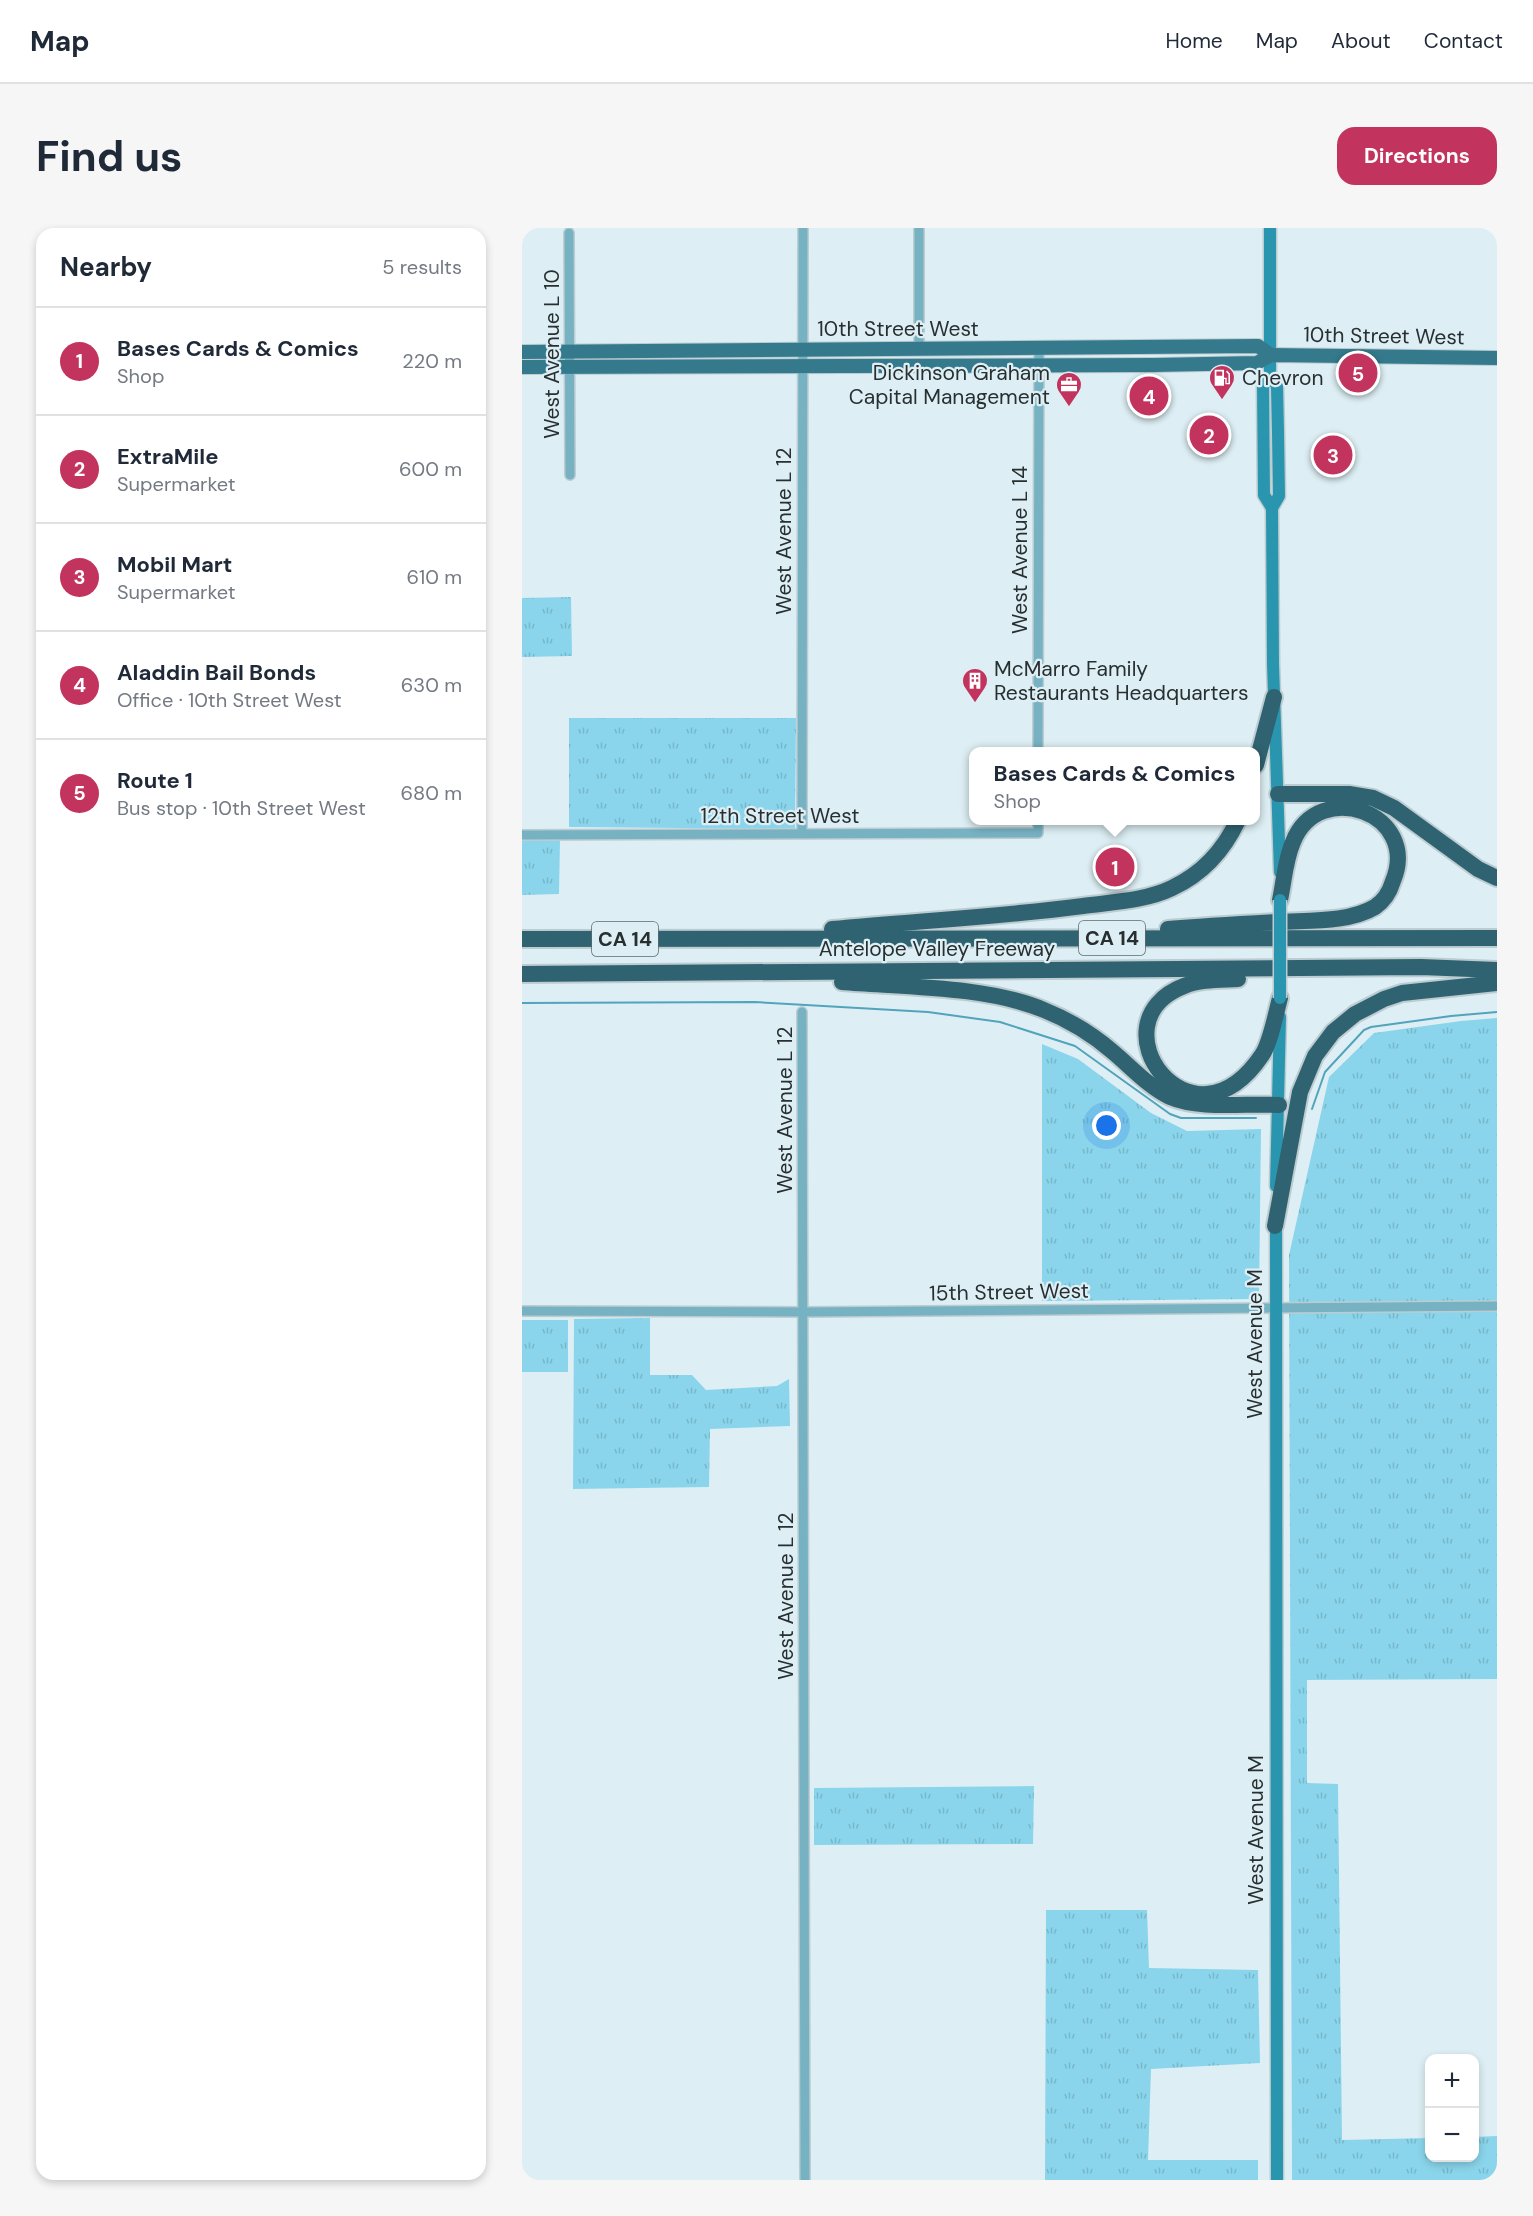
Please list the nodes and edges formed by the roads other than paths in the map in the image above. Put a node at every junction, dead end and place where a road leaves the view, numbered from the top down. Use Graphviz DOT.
graph roads {
  1 [pos="802,228"];
  2 [pos="919,228"];
  3 [pos="1270,228"];
  4 [pos="569,233"];
  5 [pos="1039,349"];
  6 [pos="919,350"];
  7 [pos="802,351"];
  8 [pos="522,352"];
  9 [pos="570,352"];
  10 [pos="1270,356"];
  11 [pos="1497,358"];
  12 [pos="802,366"];
  13 [pos="1039,366"];
  14 [pos="522,367"];
  15 [pos="570,367"];
  16 [pos="570,475"];
  17 [pos="1274,697"];
  18 [pos="1038,747"];
  19 [pos="1260,750"];
  20 [pos="1278,794"];
  21 [pos="1038,825"];
  22 [pos="1235,825"];
  23 [pos="802,833"];
  24 [pos="522,835"];
  25 [pos="1497,878"];
  26 [pos="1280,900"];
  27 [pos="1032,938"];
  28 [pos="1497,938"];
  29 [pos="522,939"];
  30 [pos="727,939"];
  31 [pos="1420,967"];
  32 [pos="1497,970"];
  33 [pos="797,972"];
  34 [pos="522,974"];
  35 [pos="1497,983"];
  36 [pos="1280,998"];
  37 [pos="802,1012"];
  38 [pos="1279,1105"];
  39 [pos="1275,1226"];
  40 [pos="1497,1306"];
  41 [pos="1275,1308"];
  42 [pos="522,1311"];
  43 [pos="804,1312"];
  44 [pos="805,2180"];
  45 [pos="1277,2180"];
  1 -- 7 [label="street, West Avenue L 12"];
  2 -- 6 [label="street"];
  3 -- 10 [label="main road, West Avenue M"];
  4 -- 9 [label="street, West Avenue L 10"];
  5 -- 6 [label="main road, 10th Street West"];
  5 -- 10 [label="main road, 10th Street West"];
  5 -- 13 [label="street, West Avenue L 14"];
  6 -- 7 [label="main road, 10th Street West"];
  7 -- 9 [label="main road, 10th Street West"];
  7 -- 12 [label="street, West Avenue L 12"];
  8 -- 9 [label="main road, 10th Street West"];
  9 -- 15 [label="street, West Avenue L 10"];
  10 -- 11 [label="main road, 10th Street West"];
  10 -- 13 [label="main road, 10th Street West"];
  10 -- 17 [label="main road, West Avenue M"];
  12 -- 13 [label="main road, 10th Street West"];
  12 -- 15 [label="main road, 10th Street West"];
  12 -- 23 [label="street, West Avenue L 12"];
  13 -- 18 [label="street, West Avenue L 14"];
  14 -- 15 [label="main road, 10th Street West"];
  15 -- 16 [label="street, West Avenue L 10"];
  17 -- 19 [label="highway"];
  17 -- 20 [label="main road, West Avenue M"];
  20 -- 25 [label="highway"];
  20 -- 26 [label="main road, West Avenue M"];
  21 -- 23 [label="street, 12th Street West"];
  22 -- 30 [label="highway"];
  23 -- 24 [label="street, 12th Street West"];
  26 -- 27 [label="highway"];
  26 -- 36 [label="main road, West Avenue M, bridge"];
  27 -- 28 [label="highway, Antelope Valley Freeway / CA 14"];
  27 -- 30 [label="highway, Antelope Valley Freeway / CA 14"];
  29 -- 30 [label="highway, Antelope Valley Freeway / CA 14"];
  31 -- 32 [label="highway, Antelope Valley Freeway / CA 14"];
  31 -- 33 [label="highway, Antelope Valley Freeway / CA 14"];
  31 -- 36 [label="highway"];
  33 -- 34 [label="highway, Antelope Valley Freeway / CA 14"];
  33 -- 38 [label="highway"];
  35 -- 39 [label="highway"];
  36 -- 38 [label="main road, West Avenue M"];
  37 -- 43 [label="street, West Avenue L 12"];
  38 -- 39 [label="main road, West Avenue M"];
  39 -- 41 [label="main road, West Avenue M"];
  40 -- 41 [label="street, 15th Street West"];
  41 -- 43 [label="street, 15th Street West"];
  41 -- 45 [label="main road, West Avenue M"];
  42 -- 43 [label="street, 15th Street West"];
  43 -- 44 [label="street, West Avenue L 12"];
}
